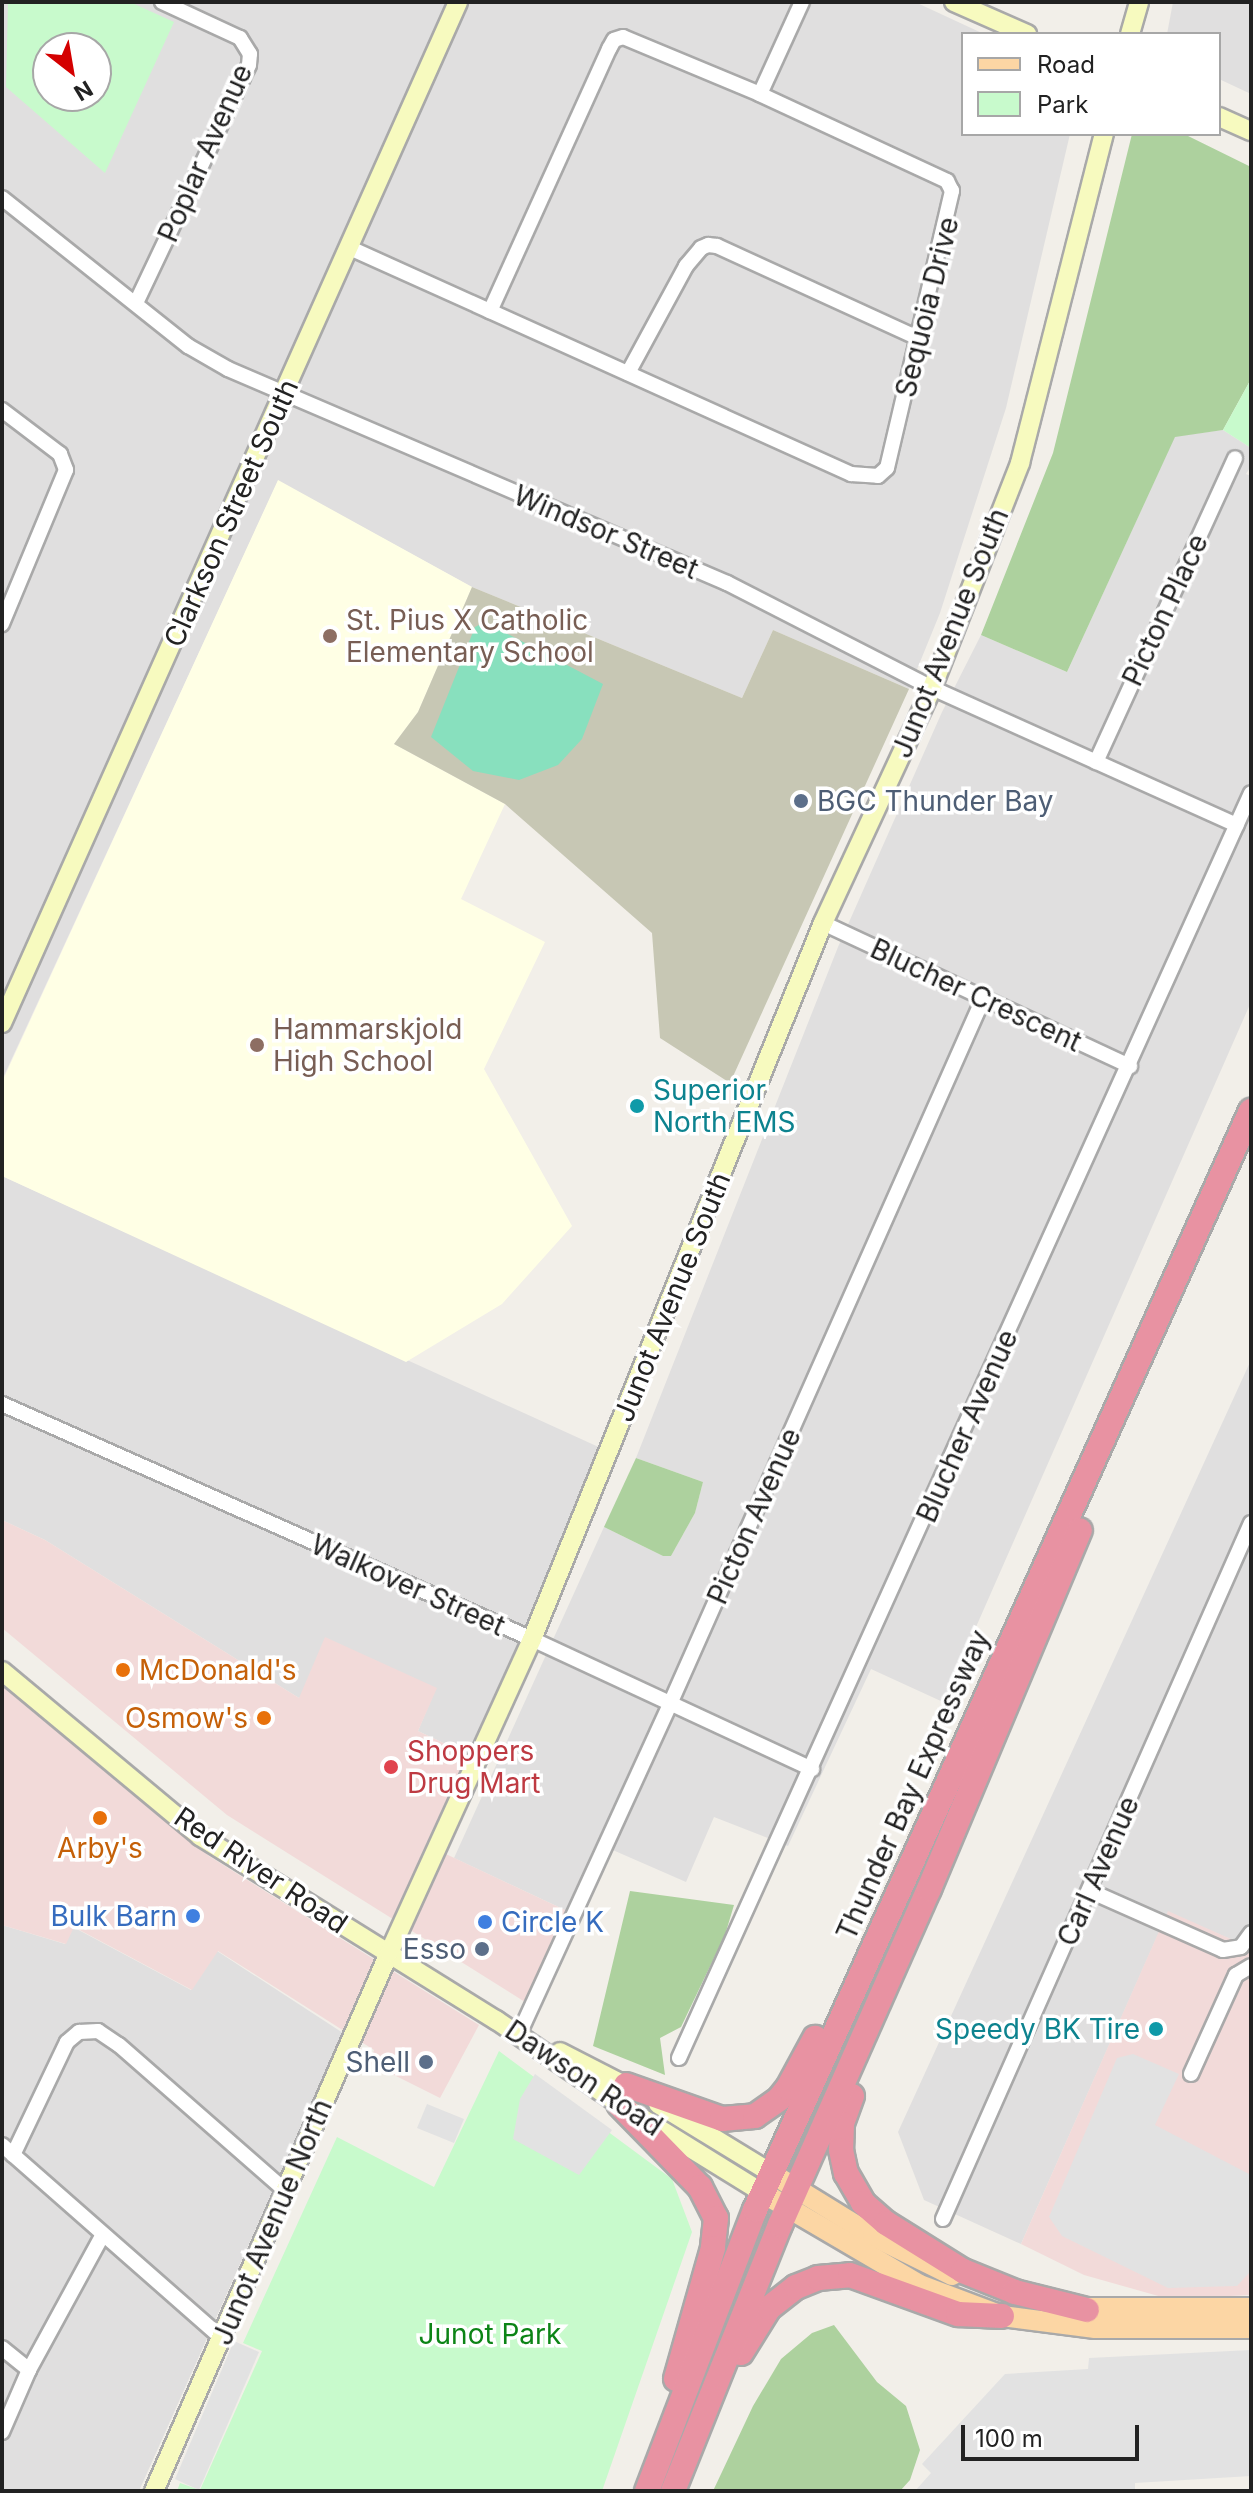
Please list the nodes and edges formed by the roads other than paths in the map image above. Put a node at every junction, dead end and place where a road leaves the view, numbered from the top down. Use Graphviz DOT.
graph roads {
  1 [pos="162,2"];
  2 [pos="458,2"];
  3 [pos="802,2"];
  4 [pos="954,2"];
  5 [pos="1139,2"];
  6 [pos="1022,32"];
  7 [pos="1131,32"];
  8 [pos="760,94"];
  9 [pos="1221,118"];
  10 [pos="1251,131"];
  11 [pos="1103,136"];
  12 [pos="3,200"];
  13 [pos="350,248"];
  14 [pos="136,303"];
  15 [pos="490,311"];
  16 [pos="920,339"];
  17 [pos="628,373"];
  18 [pos="284,395"];
  19 [pos="2,410"];
  20 [pos="1235,458"];
  21 [pos="2,624"];
  22 [pos="932,688"];
  23 [pos="1096,762"];
  24 [pos="1251,793"];
  25 [pos="1237,825"];
  26 [pos="823,923"];
  27 [pos="983,999"];
  28 [pos="2,1023"];
  29 [pos="1130,1066"];
  30 [pos="1251,1111"];
  31 [pos="1251,1148"];
  32 [pos="2,1404"];
  33 [pos="1250,1530"];
  34 [pos="532,1639"];
  35 [pos="2,1671"];
  36 [pos="670,1704"];
  37 [pos="812,1769"];
  38 [pos="1090,1891"];
  39 [pos="886,1915"];
  40 [pos="1249,1937"];
  41 [pos="907,1938"];
  42 [pos="389,1953"];
  43 [pos="1251,1966"];
  44 [pos="496,2020"];
  45 [pos="520,2032"];
  46 [pos="679,2058"];
  47 [pos="1191,2074"];
  48 [pos="623,2095"];
  49 [pos="7,2150"];
  50 [pos="767,2183"];
  51 [pos="286,2191"];
  52 [pos="792,2199"];
  53 [pos="943,2219"];
  54 [pos="102,2236"];
  55 [pos="1251,2308"];
  56 [pos="1087,2310"];
  57 [pos="1002,2316"];
  58 [pos="1251,2328"];
  59 [pos="222,2338"];
  60 [pos="2,2348"];
  61 [pos="29,2370"];
  62 [pos="2,2432"];
  63 [pos="687,2454"];
  64 [pos="658,2456"];
  65 [pos="154,2491"];
  66 [pos="647,2491"];
  67 [pos="673,2491"];
  1 -- 14 [label="street, Poplar Avenue"];
  2 -- 13 [label="main road, Clarkson Street South"];
  3 -- 8 [label="street"];
  4 -- 6 [label="main road"];
  5 -- 7 [label="main road"];
  8 -- 15 [label="street, Sequoia Drive"];
  8 -- 16 [label="street, Sequoia Drive"];
  9 -- 10 [label="main road"];
  11 -- 22 [label="main road, Junot Avenue South"];
  12 -- 14 [label="street, Windsor Street"];
  13 -- 15 [label="street, Sequoia Drive"];
  13 -- 18 [label="main road, Clarkson Street South"];
  14 -- 18 [label="street, Windsor Street"];
  15 -- 17 [label="street, Sequoia Drive"];
  16 -- 17 [label="street"];
  16 -- 17 [label="street, Sequoia Drive"];
  18 -- 22 [label="street, Windsor Street"];
  18 -- 28 [label="main road, Clarkson Street South"];
  19 -- 21 [label="street"];
  20 -- 23 [label="street, Picton Place"];
  22 -- 23 [label="street, Windsor Street"];
  22 -- 26 [label="main road, Junot Avenue South"];
  23 -- 25 [label="street, Windsor Street"];
  24 -- 25 [label="street, Blucher Avenue"];
  25 -- 29 [label="street, Blucher Avenue"];
  26 -- 27 [label="street, Blucher Crescent"];
  26 -- 34 [label="main road, Junot Avenue South"];
  27 -- 29 [label="street, Blucher Crescent"];
  27 -- 36 [label="street, Picton Avenue"];
  29 -- 37 [label="street, Blucher Avenue"];
  30 -- 39 [label="highway, Thunder Bay Expressway"];
  31 -- 41 [label="highway, Thunder Bay Expressway"];
  32 -- 34 [label="street, Walkover Street"];
  33 -- 38 [label="street, Carl Avenue"];
  34 -- 36 [label="street, Walkover Street"];
  34 -- 42 [label="main road, Junot Avenue South"];
  35 -- 42 [label="main road, Red River Road"];
  36 -- 37 [label="street, Walkover Street"];
  36 -- 45 [label="street, Picton Avenue"];
  37 -- 46 [label="street, Blucher Avenue"];
  38 -- 40 [label="street"];
  38 -- 53 [label="street, Carl Avenue"];
  39 -- 48 [label="highway"];
  39 -- 50 [label="highway, Thunder Bay Expressway"];
  41 -- 52 [label="highway, Thunder Bay Expressway"];
  41 -- 56 [label="highway"];
  42 -- 44 [label="main road, Red River Road"];
  42 -- 51 [label="main road, Junot Avenue North"];
  43 -- 47 [label="street"];
  44 -- 45 [label="main road, Dawson Road"];
  44 -- 48 [label="main road, Dawson Road"];
  45 -- 48 [label="main road, Dawson Road"];
  48 -- 50 [label="main road, Dawson Road"];
  48 -- 64 [label="highway"];
  49 -- 51 [label="street"];
  49 -- 54 [label="street"];
  50 -- 52 [label="main road, Dawson Road"];
  50 -- 64 [label="highway, Thunder Bay Expressway"];
  51 -- 59 [label="main road, Junot Avenue North"];
  52 -- 56 [label="main road, Dawson Road"];
  52 -- 57 [label="main road, Dawson Road"];
  52 -- 63 [label="highway, Thunder Bay Expressway"];
  54 -- 59 [label="street"];
  54 -- 61 [label="street"];
  55 -- 56 [label="main road, Dawson Road"];
  57 -- 58 [label="main road, Dawson Road"];
  57 -- 63 [label="highway"];
  59 -- 65 [label="main road, Junot Avenue North"];
  60 -- 61 [label="street"];
  61 -- 62 [label="street"];
  63 -- 67 [label="highway, Thunder Bay Expressway"];
  64 -- 66 [label="highway, Thunder Bay Expressway"];
}
